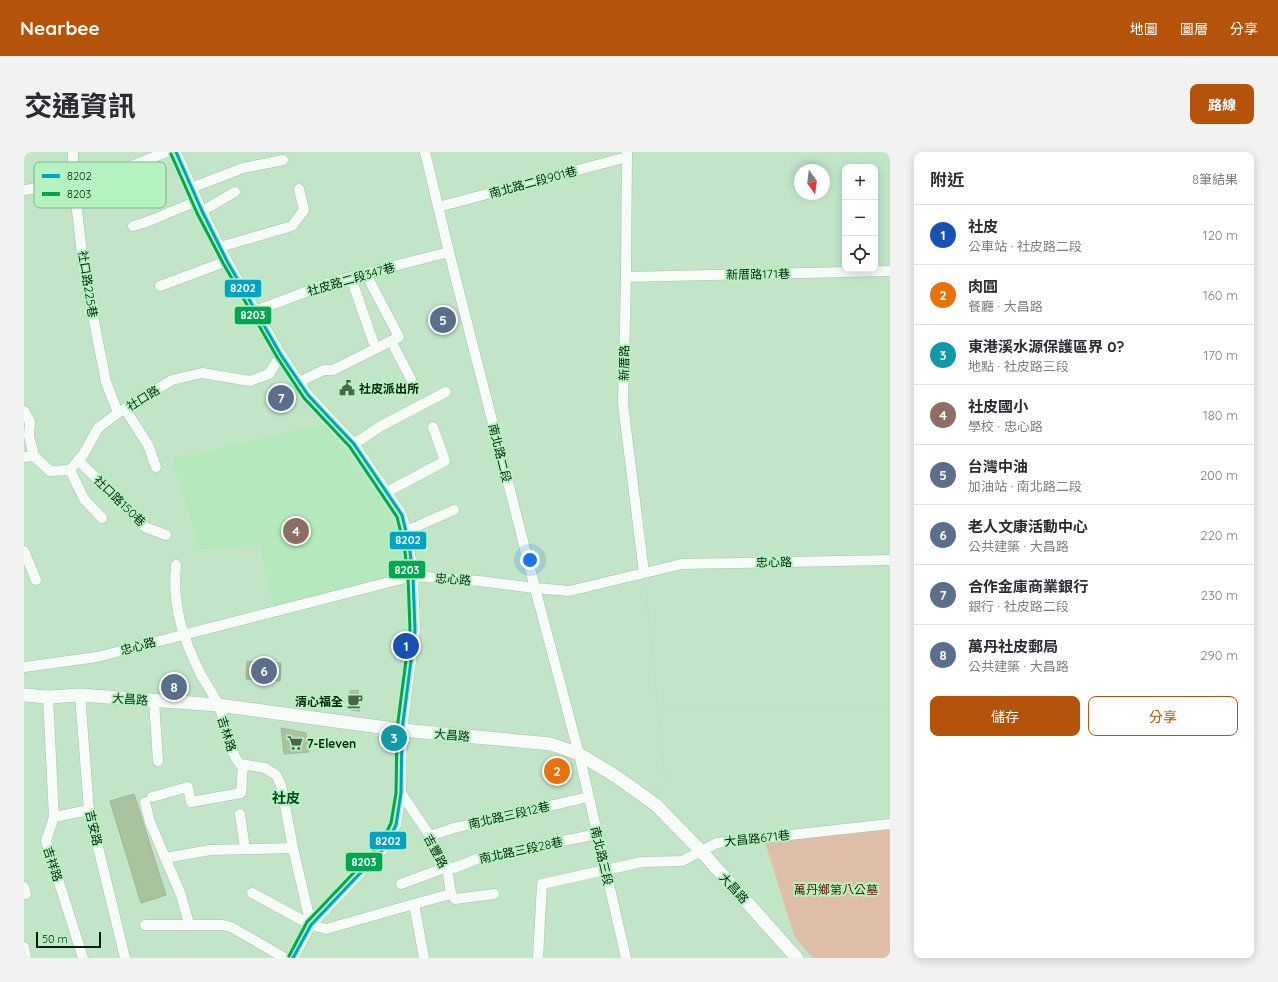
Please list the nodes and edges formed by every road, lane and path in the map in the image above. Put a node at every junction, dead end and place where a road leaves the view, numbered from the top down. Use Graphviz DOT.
graph roads {
  1 [pos="166,152"];
  2 [pos="176,152"];
  3 [pos="425,152"];
  4 [pos="627,155"];
  5 [pos="283,160"];
  6 [pos="141,162"];
  7 [pos="192,188"];
  8 [pos="34,189"];
  9 [pos="299,189"];
  10 [pos="24,190"];
  11 [pos="235,192"];
  12 [pos="197,201"];
  13 [pos="438,207"];
  14 [pos="77,208"];
  15 [pos="202,211"];
  16 [pos="133,226"];
  17 [pos="220,247"];
  18 [pos="449,252"];
  19 [pos="227,261"];
  20 [pos="890,271"];
  21 [pos="366,274"];
  22 [pos="626,276"];
  23 [pos="351,278"];
  24 [pos="160,286"];
  25 [pos="255,311"];
  26 [pos="373,341"];
  27 [pos="391,341"];
  28 [pos="281,355"];
  29 [pos="412,379"];
  30 [pos="298,382"];
  31 [pos="446,392"];
  32 [pos="24,411"];
  33 [pos="121,411"];
  34 [pos="433,427"];
  35 [pos="354,444"];
  36 [pos="34,456"];
  37 [pos="24,457"];
  38 [pos="78,460"];
  39 [pos="156,467"];
  40 [pos="70,470"];
  41 [pos="387,492"];
  42 [pos="454,510"];
  43 [pos="102,518"];
  44 [pos="406,530"];
  45 [pos="166,535"];
  46 [pos="24,551"];
  47 [pos="890,560"];
  48 [pos="176,565"];
  49 [pos="644,573"];
  50 [pos="413,576"];
  51 [pos="36,580"];
  52 [pos="535,588"];
  53 [pos="184,634"];
  54 [pos="24,667"];
  55 [pos="24,695"];
  56 [pos="80,695"];
  57 [pos="48,697"];
  58 [pos="154,701"];
  59 [pos="218,706"];
  60 [pos="890,707"];
  61 [pos="659,712"];
  62 [pos="402,730"];
  63 [pos="579,754"];
  64 [pos="158,761"];
  65 [pos="243,765"];
  66 [pos="401,793"];
  67 [pos="588,797"];
  68 [pos="656,805"];
  69 [pos="89,810"];
  70 [pos="240,814"];
  71 [pos="54,817"];
  72 [pos="890,824"];
  73 [pos="598,834"];
  74 [pos="430,836"];
  75 [pos="246,848"];
  76 [pos="293,848"];
  77 [pos="701,851"];
  78 [pos="166,858"];
  79 [pos="447,867"];
  80 [pos="605,870"];
  81 [pos="401,884"];
  82 [pos="24,887"];
  83 [pos="252,893"];
  84 [pos="24,894"];
  85 [pos="451,894"];
  86 [pos="494,894"];
  87 [pos="414,904"];
  88 [pos="188,924"];
  89 [pos="145,925"];
  90 [pos="311,925"];
  91 [pos="24,947"];
  92 [pos="26,958"];
  93 [pos="83,958"];
  94 [pos="125,958"];
  95 [pos="285,958"];
  96 [pos="293,958"];
  97 [pos="424,958"];
  98 [pos="538,958"];
  99 [pos="626,958"];
  100 [pos="797,958"];
  1 -- 6 [label="street"];
  2 -- 7 [label="street"];
  3 -- 13 [label="street, 南北路二段"];
  4 -- 13 [label="street, 南北路二段901巷"];
  4 -- 22 [label="street, 新厝路"];
  5 -- 7 [label="street"];
  7 -- 12 [label="street"];
  8 -- 10 [label="street"];
  9 -- 17 [label="street"];
  11 -- 15 [label="street"];
  12 -- 15 [label="street"];
  12 -- 16 [label="street"];
  13 -- 18 [label="street, 南北路二段"];
  14 -- 33 [label="street, 社口路225巷"];
  15 -- 17 [label="street"];
  17 -- 19 [label="street"];
  18 -- 21 [label="street, 社皮路二段347巷"];
  18 -- 52 [label="street, 南北路二段"];
  19 -- 24 [label="street"];
  19 -- 25 [label="street"];
  20 -- 22 [label="street, 新厝路171巷"];
  21 -- 23 [label="street, 社皮路二段347巷"];
  21 -- 27 [label="street"];
  22 -- 49 [label="street, 新厝路"];
  23 -- 25 [label="street, 社皮路二段347巷"];
  23 -- 26 [label="street"];
  25 -- 28 [label="street"];
  27 -- 29 [label="street"];
  27 -- 30 [label="street"];
  28 -- 30 [label="street"];
  28 -- 33 [label="street, 社口路"];
  30 -- 35 [label="street"];
  31 -- 35 [label="street"];
  32 -- 36 [label="street"];
  33 -- 38 [label="street, 社口路"];
  33 -- 39 [label="street, 社口路225巷"];
  34 -- 41 [label="street"];
  35 -- 41 [label="street"];
  36 -- 37 [label="street"];
  36 -- 40 [label="street"];
  38 -- 40 [label="street, 社口路"];
  38 -- 45 [label="street, 社口路150巷"];
  40 -- 43 [label="street"];
  41 -- 44 [label="street"];
  42 -- 44 [label="street"];
  44 -- 50 [label="street"];
  46 -- 51 [label="street"];
  47 -- 49 [label="street, 忠心路"];
  48 -- 53 [label="street, 吉林路"];
  49 -- 52 [label="street, 忠心路"];
  49 -- 61 [label="path"];
  50 -- 52 [label="street, 忠心路"];
  50 -- 53 [label="street, 忠心路"];
  50 -- 62 [label="street"];
  52 -- 63 [label="street, 南北路二段"];
  53 -- 54 [label="street, 忠心路"];
  53 -- 59 [label="street, 吉林路"];
  55 -- 57 [label="main road, 大昌路"];
  56 -- 57 [label="main road, 大昌路"];
  56 -- 58 [label="main road, 大昌路"];
  56 -- 69 [label="street, 吉安路"];
  57 -- 71 [label="street, 吉祥路"];
  58 -- 59 [label="main road, 大昌路"];
  58 -- 64 [label="street"];
  59 -- 62 [label="main road, 大昌路"];
  59 -- 65 [label="street, 吉林路"];
  60 -- 61 [label="path"];
  61 -- 68 [label="path"];
  62 -- 63 [label="main road, 大昌路"];
  62 -- 66 [label="street"];
  63 -- 67 [label="street, 南北路三段"];
  63 -- 68 [label="main road, 大昌路"];
  65 -- 76 [label="street, 吉林路"];
  65 -- 78 [label="street"];
  66 -- 74 [label="street, 吉豐路"];
  66 -- 90 [label="street"];
  67 -- 73 [label="street, 南北路三段"];
  67 -- 74 [label="street, 南北路三段12巷"];
  68 -- 77 [label="main road, 大昌路"];
  69 -- 71 [label="street"];
  69 -- 94 [label="street, 吉安路"];
  70 -- 75 [label="street"];
  71 -- 93 [label="street, 吉祥路"];
  72 -- 77 [label="street, 大昌路671巷"];
  73 -- 79 [label="street, 南北路三段28巷"];
  73 -- 80 [label="street, 南北路三段"];
  74 -- 79 [label="street, 吉豐路"];
  75 -- 76 [label="street"];
  75 -- 78 [label="street"];
  76 -- 90 [label="street, 吉林路"];
  77 -- 80 [label="street, 大昌路671巷"];
  77 -- 100 [label="main road, 大昌路"];
  78 -- 88 [label="street"];
  79 -- 81 [label="street, 南北路三段28巷"];
  79 -- 85 [label="street, 吉豐路"];
  80 -- 98 [label="street, 大昌路671巷"];
  80 -- 99 [label="street, 南北路三段"];
  82 -- 84 [label="street"];
  83 -- 90 [label="street"];
  85 -- 86 [label="street"];
  85 -- 87 [label="street"];
  87 -- 90 [label="street"];
  87 -- 97 [label="street"];
  88 -- 89 [label="street"];
  88 -- 95 [label="street"];
  90 -- 96 [label="street"];
  91 -- 92 [label="street"];
}
